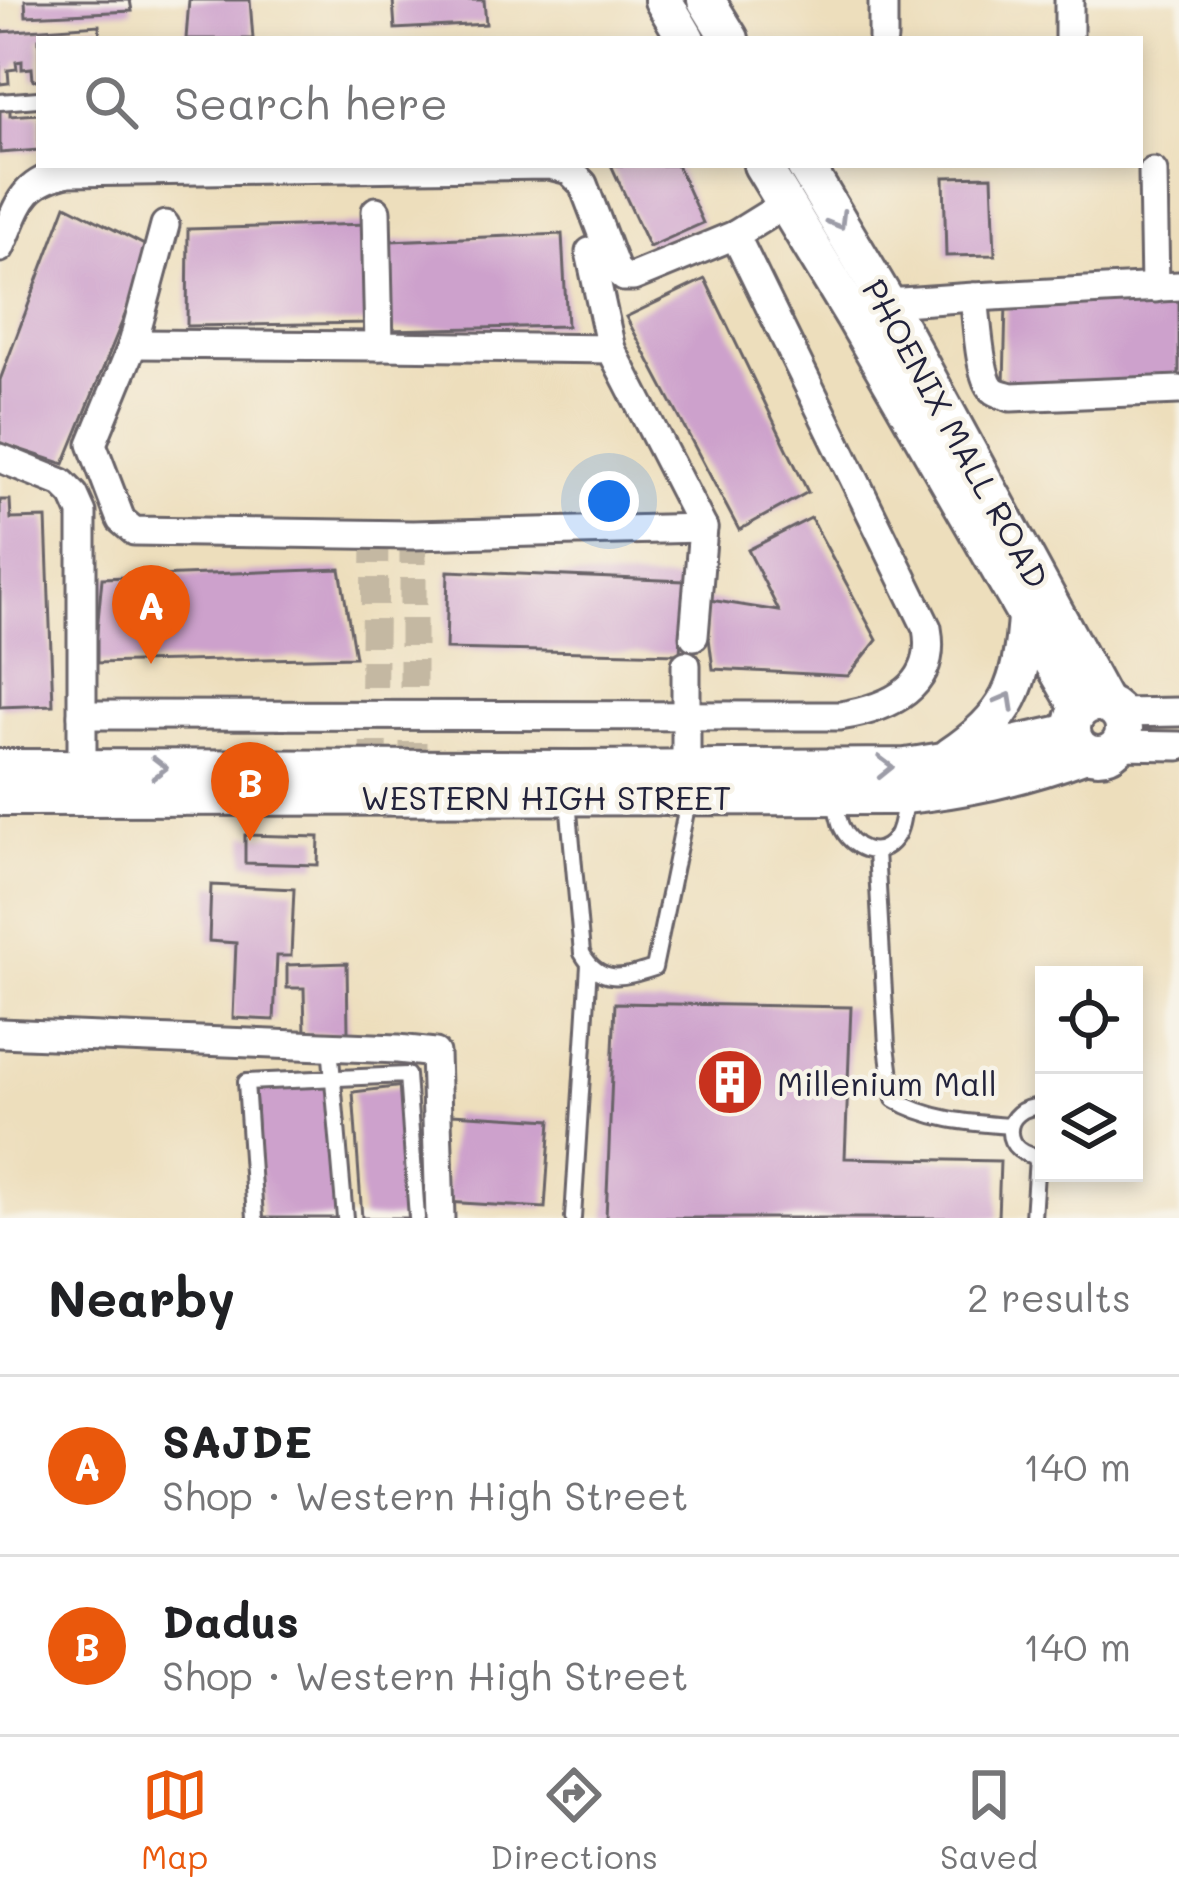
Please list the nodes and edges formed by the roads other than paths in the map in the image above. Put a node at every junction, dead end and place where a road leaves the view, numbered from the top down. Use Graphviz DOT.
graph roads {
  1 [pos="663,0"];
  2 [pos="706,0"];
  3 [pos="883,0"];
  4 [pos="1069,0"];
  5 [pos="684,36"];
  6 [pos="728,36"];
  7 [pos="883,36"];
  8 [pos="1069,36"];
  9 [pos="36,99"];
  10 [pos="0,102"];
  11 [pos="343,168"];
  12 [pos="561,168"];
  13 [pos="764,168"];
  14 [pos="806,168"];
  15 [pos="1153,172"];
  16 [pos="785,204"];
  17 [pos="376,211"];
  18 [pos="165,225"];
  19 [pos="735,235"];
  20 [pos="0,248"];
  21 [pos="590,252"];
  22 [pos="1167,287"];
  23 [pos="974,297"];
  24 [pos="870,309"];
  25 [pos="133,344"];
  26 [pos="379,346"];
  27 [pos="611,349"];
  28 [pos="1179,389"];
  29 [pos="0,458"];
  30 [pos="966,480"];
  31 [pos="703,528"];
  32 [pos="1026,616"];
  33 [pos="694,636"];
  34 [pos="686,665"];
  35 [pos="1179,712"];
  36 [pos="82,716"];
  37 [pos="686,716"];
  38 [pos="1097,726"];
  39 [pos="1179,746"];
  40 [pos="943,761"];
  41 [pos="0,767"];
  42 [pos="82,768"];
  43 [pos="687,782"];
  44 [pos="833,782"];
  45 [pos="390,783"];
  46 [pos="634,783"];
  47 [pos="906,795"];
  48 [pos="567,796"];
  49 [pos="0,797"];
  50 [pos="875,850"];
  51 [pos="589,964"];
  52 [pos="0,1033"];
  53 [pos="330,1046"];
  54 [pos="333,1077"];
  55 [pos="1035,1107"];
  56 [pos="1010,1126"];
  57 [pos="1035,1156"];
  58 [pos="1037,1182"];
  59 [pos="254,1218"];
  60 [pos="345,1218"];
  61 [pos="417,1218"];
  62 [pos="440,1218"];
  63 [pos="573,1218"];
  64 [pos="1033,1218"];
  1 -- 5 [label="street"];
  2 -- 6 [label="street"];
  3 -- 7 [label="street"];
  4 -- 8 [label="street"];
  9 -- 10 [label="lane"];
  11 -- 20 [label="street"];
  12 -- 19 [label="street"];
  13 -- 16 [label="street"];
  14 -- 24 [label="street, PHOENIX MALL ROAD, one-way"];
  15 -- 22 [label="street"];
  16 -- 19 [label="street"];
  16 -- 24 [label="street"];
  17 -- 26 [label="street"];
  18 -- 25 [label="street"];
  19 -- 37 [label="street"];
  21 -- 27 [label="street"];
  22 -- 23 [label="street"];
  23 -- 24 [label="street"];
  23 -- 28 [label="street"];
  24 -- 30 [label="street, PHOENIX MALL ROAD"];
  25 -- 26 [label="street"];
  25 -- 31 [label="street"];
  26 -- 27 [label="street"];
  27 -- 31 [label="street"];
  29 -- 36 [label="street"];
  30 -- 32 [label="street, PHOENIX MALL ROAD"];
  30 -- 38 [label="street, PHOENIX MALL ROAD"];
  31 -- 33 [label="street"];
  32 -- 38 [label="street, PHOENIX MALL ROAD"];
  40 -- 32 [label="street, one-way"];
  34 -- 37 [label="street"];
  35 -- 38 [label="street"];
  36 -- 37 [label="street"];
  36 -- 42 [label="street"];
  37 -- 43 [label="street"];
  38 -- 39 [label="street"];
  38 -- 40 [label="street, WESTERN HIGH STREET"];
  38 -- 47 [label="street, WESTERN HIGH STREET"];
  44 -- 40 [label="street, WESTERN HIGH STREET, one-way"];
  41 -- 42 [label="street, WESTERN HIGH STREET"];
  42 -- 45 [label="street, WESTERN HIGH STREET, one-way"];
  43 -- 44 [label="street, WESTERN HIGH STREET"];
  43 -- 46 [label="street, WESTERN HIGH STREET"];
  43 -- 51 [label="lane"];
  44 -- 47 [label="street, WESTERN HIGH STREET"];
  44 -- 50 [label="lane"];
  45 -- 46 [label="street, WESTERN HIGH STREET"];
  45 -- 48 [label="street, WESTERN HIGH STREET"];
  45 -- 49 [label="street, WESTERN HIGH STREET"];
  46 -- 48 [label="street, WESTERN HIGH STREET"];
  47 -- 50 [label="lane"];
  48 -- 51 [label="lane"];
  50 -- 56 [label="lane"];
  51 -- 63 [label="lane"];
  52 -- 53 [label="street"];
  53 -- 54 [label="lane"];
  53 -- 62 [label="street"];
  54 -- 59 [label="lane"];
  54 -- 60 [label="lane"];
  54 -- 61 [label="lane"];
  55 -- 56 [label="lane"];
  56 -- 57 [label="lane"];
  58 -- 64 [label="lane"];
}
